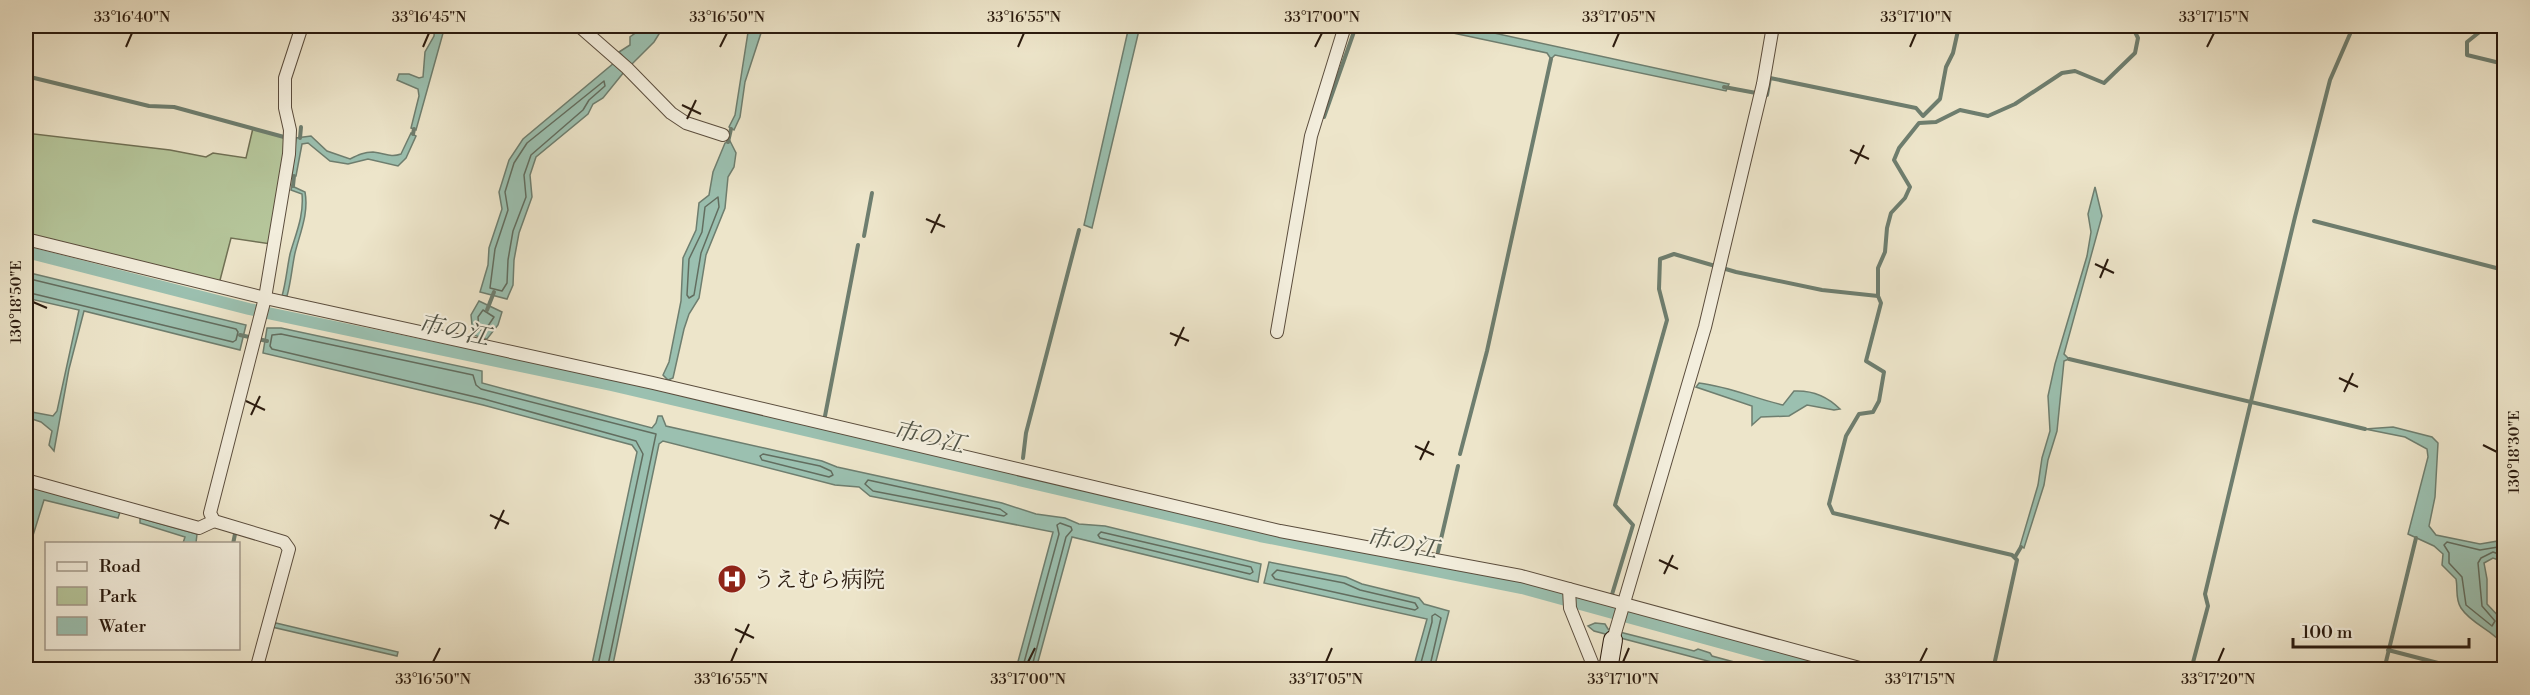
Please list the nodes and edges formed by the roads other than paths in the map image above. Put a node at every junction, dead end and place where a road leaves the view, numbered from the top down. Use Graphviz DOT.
graph roads {
  1 [pos="298,26"];
  2 [pos="579,26"];
  3 [pos="1345,26"];
  4 [pos="1773,26"];
  5 [pos="723,135"];
  6 [pos="26,239"];
  7 [pos="265,298"];
  8 [pos="1276,332"];
  9 [pos="26,480"];
  10 [pos="214,521"];
  11 [pos="1569,589"];
  12 [pos="1614,601"];
  13 [pos="1615,630"];
  14 [pos="256,669"];
  15 [pos="1595,669"];
  16 [pos="1608,669"];
  17 [pos="1867,669"];
  1 -- 7 [label="street"];
  2 -- 5 [label="street"];
  3 -- 8 [label="street"];
  4 -- 12 [label="street"];
  6 -- 7 [label="street"];
  7 -- 10 [label="street"];
  7 -- 11 [label="street"];
  9 -- 10 [label="street"];
  10 -- 14 [label="street"];
  11 -- 12 [label="street"];
  11 -- 15 [label="street"];
  12 -- 13 [label="street"];
  12 -- 17 [label="street"];
  13 -- 16 [label="street"];
}
